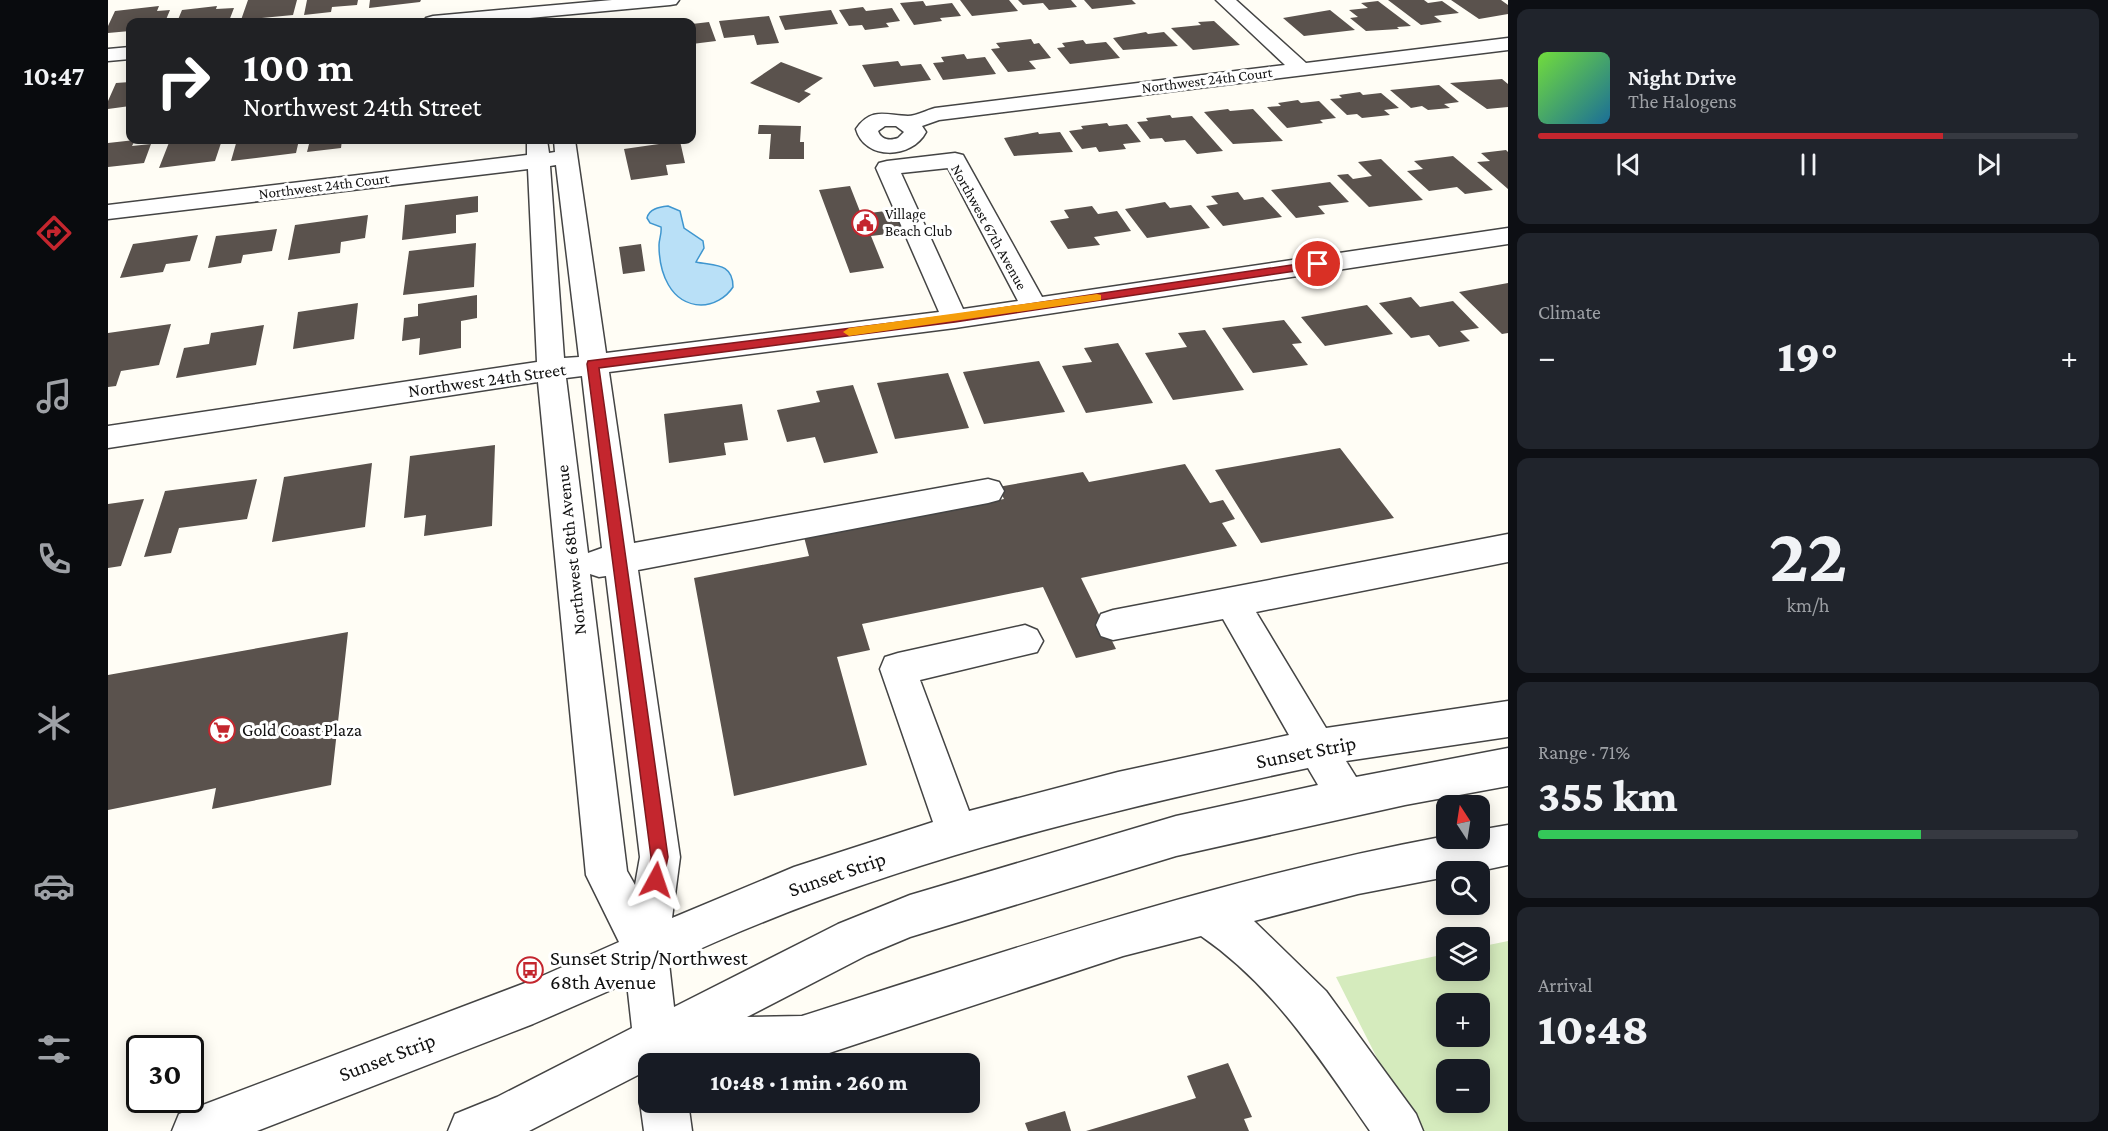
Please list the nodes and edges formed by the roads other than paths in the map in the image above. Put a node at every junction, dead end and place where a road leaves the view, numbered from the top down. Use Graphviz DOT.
graph roads {
  1 [pos="670,0"];
  2 [pos="1225,0"];
  3 [pos="548,11"];
  4 [pos="523,12"];
  5 [pos="469,18"];
  6 [pos="1508,44"];
  7 [pos="126,53"];
  8 [pos="108,55"];
  9 [pos="1301,69"];
  10 [pos="908,124"];
  11 [pos="552,149"];
  12 [pos="108,212"];
  13 [pos="1508,236"];
  14 [pos="1034,306"];
  15 [pos="955,319"];
  16 [pos="592,364"];
  17 [pos="551,370"];
  18 [pos="108,437"];
  19 [pos="988,490"];
  20 [pos="1508,548"];
  21 [pos="619,559"];
  22 [pos="573,567"];
  23 [pos="1232,602"];
  24 [pos="1113,625"];
  25 [pos="1025,641"];
  26 [pos="1508,718"];
  27 [pos="1318,748"];
  28 [pos="1508,767"];
  29 [pos="1347,799"];
  30 [pos="957,834"];
  31 [pos="1508,845"];
  32 [pos="1206,914"];
  33 [pos="646,950"];
  34 [pos="657,1053"];
  35 [pos="638,1061"];
  36 [pos="666,1113"];
  37 [pos="196,1131"];
  38 [pos="472,1131"];
  39 [pos="668,1131"];
  40 [pos="1399,1131"];
  1 -- 3 [label="street"];
  2 -- 9 [label="street"];
  3 -- 4 [label="street"];
  4 -- 5 [label="street"];
  6 -- 9 [label="street, Northwest 24th Court"];
  7 -- 8 [label="street"];
  9 -- 10 [label="street, Northwest 24th Court"];
  11 -- 12 [label="street, Northwest 24th Court"];
  11 -- 16 [label="street, Northwest 68th Avenue"];
  11 -- 17 [label="street, Northwest 68th Avenue"];
  13 -- 14 [label="street, Northwest 24th Street"];
  14 -- 15 [label="street, Northwest 24th Street"];
  14 -- 15 [label="street, Northwest 67th Avenue"];
  15 -- 16 [label="street, Northwest 24th Street"];
  16 -- 17 [label="street, Northwest 24th Street"];
  16 -- 21 [label="street, Northwest 68th Avenue"];
  17 -- 18 [label="street, Northwest 24th Street"];
  17 -- 22 [label="street, Northwest 68th Avenue"];
  19 -- 21 [label="street"];
  20 -- 23 [label="street"];
  21 -- 22 [label="street"];
  21 -- 33 [label="street, Northwest 68th Avenue"];
  22 -- 33 [label="street, Northwest 68th Avenue"];
  23 -- 24 [label="street"];
  23 -- 27 [label="street"];
  25 -- 30 [label="street"];
  26 -- 27 [label="street, Sunset Strip"];
  27 -- 29 [label="street"];
  27 -- 30 [label="street, Sunset Strip"];
  28 -- 29 [label="street"];
  29 -- 34 [label="street"];
  30 -- 33 [label="street, Sunset Strip"];
  31 -- 32 [label="street"];
  32 -- 34 [label="street"];
  32 -- 40 [label="street"];
  33 -- 34 [label="street, Northwest 68th Avenue"];
  33 -- 37 [label="street, Sunset Strip"];
  35 -- 38 [label="street"];
  36 -- 39 [label="street"];
}
